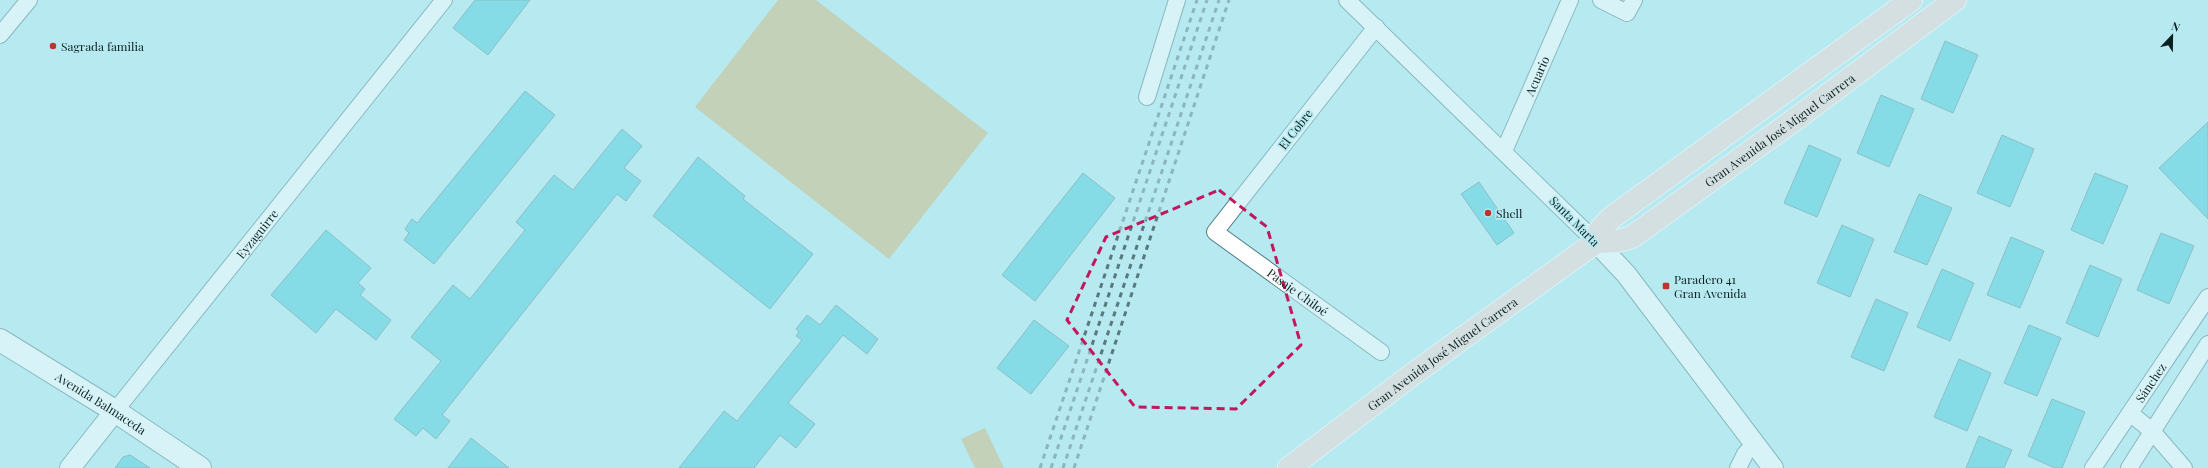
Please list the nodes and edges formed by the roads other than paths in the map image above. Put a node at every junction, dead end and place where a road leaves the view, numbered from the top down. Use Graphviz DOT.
graph roads {
  1 [pos="29,0"];
  2 [pos="444,0"];
  3 [pos="1178,0"];
  4 [pos="1347,0"];
  5 [pos="1570,0"];
  6 [pos="1601,0"];
  7 [pos="1911,0"];
  8 [pos="1956,0"];
  9 [pos="1630,6"];
  10 [pos="3,26"];
  11 [pos="1376,27"];
  12 [pos="1147,97"];
  13 [pos="1504,151"];
  14 [pos="1215,232"];
  15 [pos="1596,242"];
  16 [pos="2208,297"];
  17 [pos="0,340"];
  18 [pos="2208,344"];
  19 [pos="1381,352"];
  20 [pos="115,411"];
  21 [pos="2131,414"];
  22 [pos="2152,432"];
  23 [pos="1754,444"];
  24 [pos="70,468"];
  25 [pos="200,468"];
  26 [pos="1289,468"];
  27 [pos="1738,468"];
  28 [pos="1773,468"];
  29 [pos="2093,468"];
  30 [pos="2129,468"];
  31 [pos="2184,468"];
  1 -- 10 [label="street"];
  2 -- 20 [label="street, Eyzaguirre"];
  3 -- 12 [label="street"];
  4 -- 11 [label="street, Santa Marta"];
  5 -- 13 [label="street, Acuario"];
  6 -- 9 [label="street"];
  7 -- 15 [label="main road, Gran Avenida José Miguel Carrera"];
  8 -- 15 [label="main road, Gran Avenida José Miguel Carrera"];
  11 -- 13 [label="street, Santa Marta"];
  11 -- 14 [label="street, El Cobre"];
  13 -- 15 [label="street, Santa Marta"];
  14 -- 19 [label="street, Pasaje Chiloé"];
  15 -- 23 [label="street, Santa Marta"];
  15 -- 26 [label="main road, Gran Avenida José Miguel Carrera"];
  16 -- 21 [label="street, Sánchez"];
  17 -- 20 [label="main road, Avenida Balmaceda"];
  18 -- 22 [label="street"];
  20 -- 24 [label="street, Eyzaguirre"];
  20 -- 25 [label="main road, Avenida Balmaceda"];
  21 -- 22 [label="street"];
  21 -- 29 [label="street, Sánchez"];
  22 -- 30 [label="street"];
  22 -- 31 [label="street"];
  23 -- 27 [label="street"];
  23 -- 28 [label="street, Santa Marta"];
}
